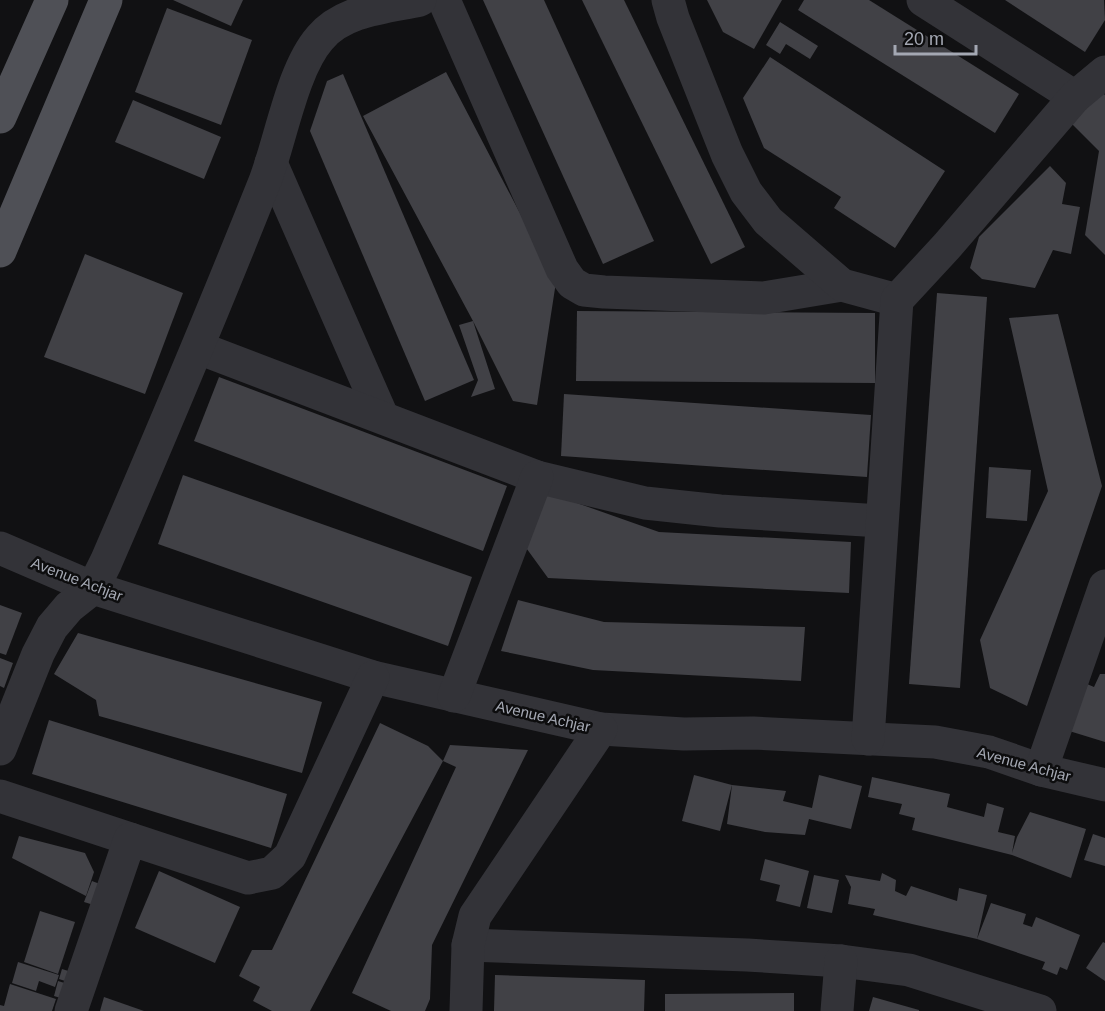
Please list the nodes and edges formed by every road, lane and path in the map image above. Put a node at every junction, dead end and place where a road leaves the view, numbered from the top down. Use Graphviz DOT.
graph roads {
  1 [pos="52,0"];
  2 [pos="106,0"];
  3 [pos="420,0"];
  4 [pos="444,0"];
  5 [pos="668,0"];
  6 [pos="923,0"];
  7 [pos="1105,72"];
  8 [pos="1075,97"];
  9 [pos="0,117"];
  10 [pos="272,163"];
  11 [pos="0,251"];
  12 [pos="842,285"];
  13 [pos="897,300"];
  14 [pos="199,348"];
  15 [pos="382,416"];
  16 [pos="537,477"];
  17 [pos="881,521"];
  18 [pos="0,548"];
  19 [pos="1105,586"];
  20 [pos="93,588"];
  21 [pos="373,677"];
  22 [pos="454,696"];
  23 [pos="602,729"];
  24 [pos="868,739"];
  25 [pos="0,749"];
  26 [pos="1041,770"];
  27 [pos="1105,785"];
  28 [pos="0,796"];
  29 [pos="130,839"];
  30 [pos="468,945"];
  31 [pos="841,961"];
  32 [pos="71,1011"];
  33 [pos="466,1011"];
  34 [pos="837,1011"];
  35 [pos="1040,1011"];
  1 -- 9 [label="main road"];
  2 -- 11 [label="main road"];
  3 -- 10 [label="street"];
  4 -- 12 [label="street"];
  5 -- 12 [label="street"];
  6 -- 8 [label="street"];
  7 -- 8 [label="street"];
  8 -- 13 [label="street"];
  10 -- 14 [label="street"];
  10 -- 15 [label="street"];
  12 -- 13 [label="street"];
  13 -- 17 [label="street"];
  14 -- 15 [label="street"];
  14 -- 20 [label="street"];
  15 -- 16 [label="street"];
  16 -- 17 [label="street"];
  16 -- 22 [label="street"];
  17 -- 24 [label="street"];
  18 -- 20 [label="street, Avenue Achjar"];
  19 -- 26 [label="street"];
  20 -- 21 [label="street, Avenue Achjar"];
  20 -- 25 [label="street"];
  21 -- 22 [label="street, Avenue Achjar"];
  21 -- 29 [label="street"];
  22 -- 23 [label="street, Avenue Achjar"];
  23 -- 24 [label="street, Avenue Achjar"];
  23 -- 30 [label="street"];
  24 -- 26 [label="street, Avenue Achjar"];
  26 -- 27 [label="street, Avenue Achjar"];
  28 -- 29 [label="street"];
  29 -- 32 [label="street"];
  30 -- 31 [label="street"];
  30 -- 33 [label="street"];
  31 -- 34 [label="street"];
  31 -- 35 [label="street"];
}
